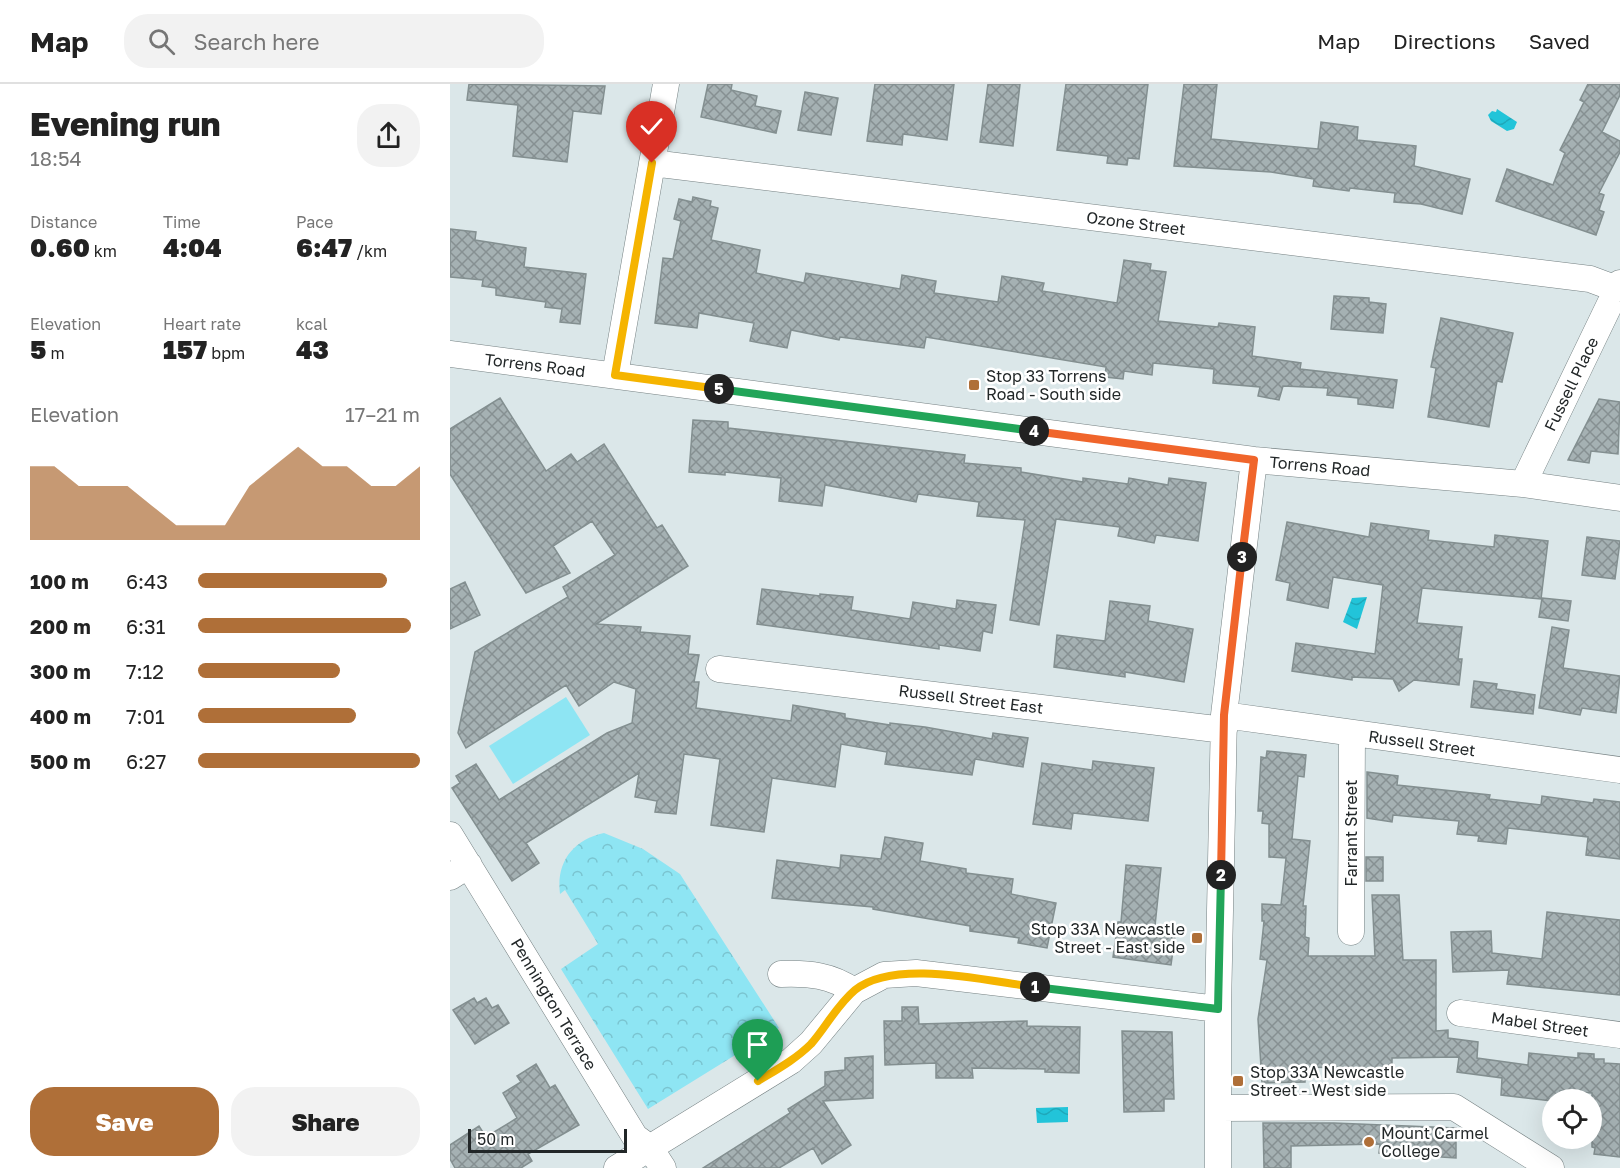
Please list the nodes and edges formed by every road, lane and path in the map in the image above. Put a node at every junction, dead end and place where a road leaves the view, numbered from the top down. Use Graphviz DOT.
graph roads {
  1 [pos="666,84"];
  2 [pos="652,163"];
  3 [pos="1619,286"];
  4 [pos="450,354"];
  5 [pos="615,375"];
  6 [pos="1254,460"];
  7 [pos="1523,484"];
  8 [pos="1620,498"];
  9 [pos="719,669"];
  10 [pos="1224,722"];
  11 [pos="1352,733"];
  12 [pos="1620,770"];
  13 [pos="450,835"];
  14 [pos="460,871"];
  15 [pos="1351,932"];
  16 [pos="781,974"];
  17 [pos="854,991"];
  18 [pos="1218,1009"];
  19 [pos="1460,1013"];
  20 [pos="1620,1035"];
  21 [pos="1218,1108"];
  22 [pos="656,1158"];
  23 [pos="617,1168"];
  24 [pos="1218,1168"];
  25 [pos="1551,1168"];
  1 -- 2 [label="street"];
  2 -- 3 [label="street, Ozone Street"];
  2 -- 5 [label="street"];
  3 -- 7 [label="street, Fussell Place"];
  4 -- 5 [label="street, Torrens Road"];
  5 -- 6 [label="street, Torrens Road"];
  6 -- 7 [label="street, Torrens Road"];
  6 -- 10 [label="street"];
  7 -- 8 [label="street, Torrens Road"];
  9 -- 10 [label="street, Russell Street East"];
  10 -- 11 [label="street, Russell Street"];
  10 -- 18 [label="street"];
  11 -- 12 [label="street, Russell Street"];
  11 -- 15 [label="street, Farrant Street"];
  13 -- 14 [label="street, Pennington Terrace"];
  14 -- 22 [label="street, Pennington Terrace"];
  16 -- 17 [label="street"];
  17 -- 18 [label="street"];
  17 -- 22 [label="street"];
  18 -- 21 [label="street"];
  19 -- 20 [label="street, Mabel Street"];
  21 -- 24 [label="street"];
  21 -- 25 [label="street"];
  22 -- 23 [label="street"];
}
